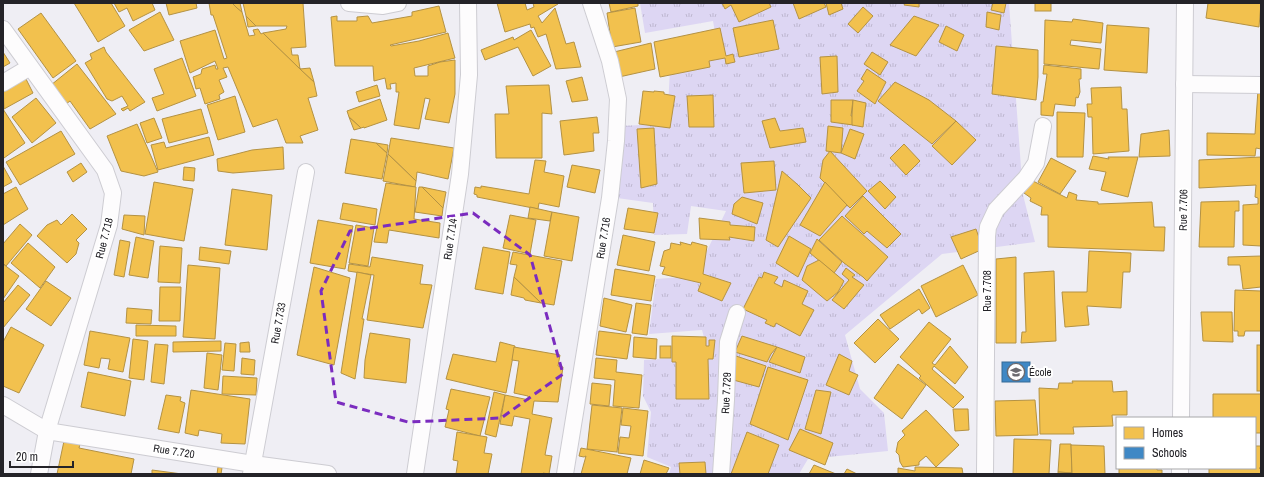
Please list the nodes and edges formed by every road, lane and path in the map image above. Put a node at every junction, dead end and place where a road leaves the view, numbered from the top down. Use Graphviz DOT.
graph roads {
  1 [pos="350,3"];
  2 [pos="398,3"];
  3 [pos="468,3"];
  4 [pos="591,3"];
  5 [pos="1185,3"];
  6 [pos="3,29"];
  7 [pos="30,67"];
  8 [pos="3,83"];
  9 [pos="1184,84"];
  10 [pos="1261,85"];
  11 [pos="1043,126"];
  12 [pos="306,172"];
  13 [pos="737,312"];
  14 [pos="3,405"];
  15 [pos="1180,417"];
  16 [pos="47,431"];
  17 [pos="252,469"];
  18 [pos="39,474"];
  19 [pos="328,474"];
  20 [pos="415,474"];
  21 [pos="565,474"];
  22 [pos="721,474"];
  23 [pos="985,474"];
  1 -- 2 [label="street"];
  3 -- 20 [label="street, Rue 7.714"];
  4 -- 21 [label="street, Rue 7.716"];
  5 -- 9 [label="street, Rue 7.706"];
  6 -- 7 [label="street, Rue 7.718"];
  7 -- 8 [label="street"];
  7 -- 16 [label="street, Rue 7.718"];
  9 -- 10 [label="street"];
  9 -- 15 [label="street, Rue 7.706"];
  11 -- 23 [label="street, Rue 7.708"];
  12 -- 17 [label="street, Rue 7.733"];
  13 -- 22 [label="street, Rue 7.729"];
  14 -- 16 [label="street, Rue 7.720"];
  16 -- 17 [label="street, Rue 7.720"];
  16 -- 18 [label="street, Rue 7.718"];
  17 -- 19 [label="street, Rue 7.720"];
}
